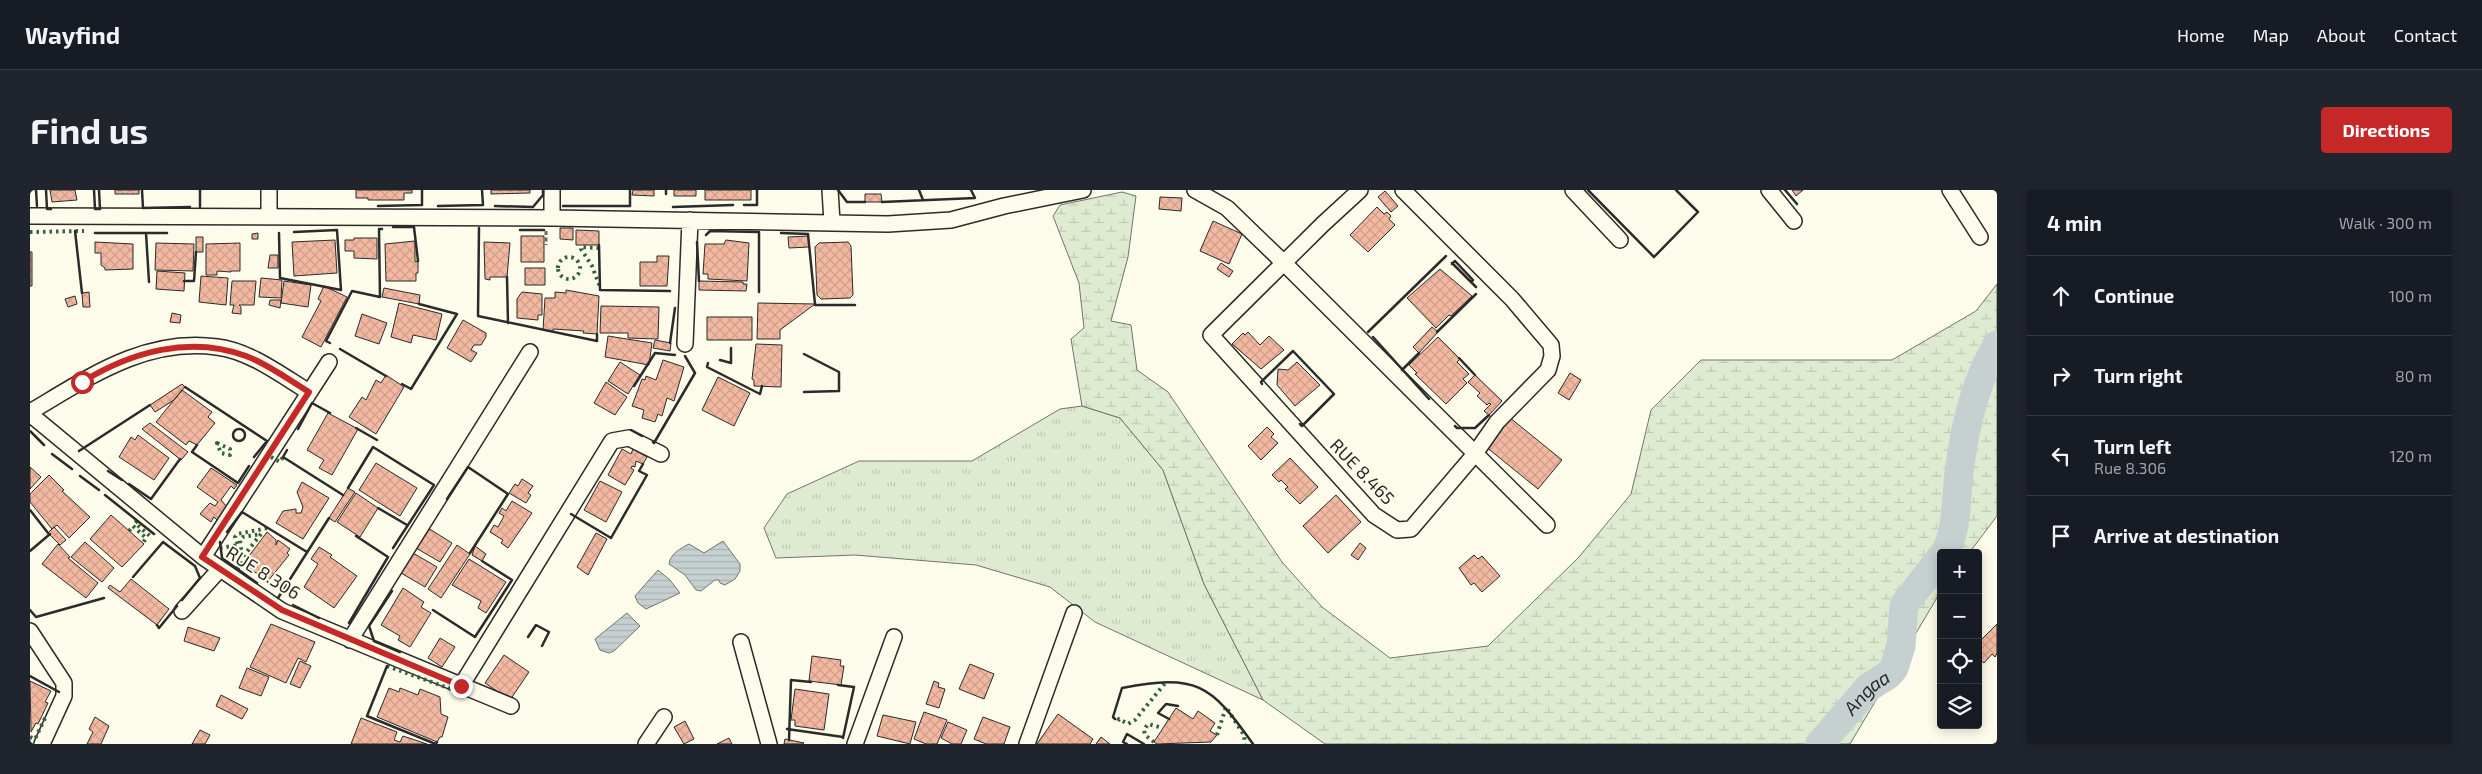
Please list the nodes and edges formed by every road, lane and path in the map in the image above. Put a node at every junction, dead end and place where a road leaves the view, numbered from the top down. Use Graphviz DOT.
graph roads {
  1 [pos="269,190"];
  2 [pos="552,190"];
  3 [pos="830,190"];
  4 [pos="1083,190"];
  5 [pos="1195,190"];
  6 [pos="1360,190"];
  7 [pos="1403,190"];
  8 [pos="1573,190"];
  9 [pos="1769,190"];
  10 [pos="1950,190"];
  11 [pos="30,216"];
  12 [pos="269,216"];
  13 [pos="552,218"];
  14 [pos="690,220"];
  15 [pos="1794,221"];
  16 [pos="832,222"];
  17 [pos="1980,237"];
  18 [pos="1620,240"];
  19 [pos="1284,263"];
  20 [pos="684,344"];
  21 [pos="530,352"];
  22 [pos="329,362"];
  23 [pos="309,392"];
  24 [pos="30,413"];
  25 [pos="661,454"];
  26 [pos="1474,455"];
  27 [pos="1547,526"];
  28 [pos="202,557"];
  29 [pos="220,569"];
  30 [pos="182,610"];
  31 [pos="1074,613"];
  32 [pos="30,631"];
  33 [pos="894,637"];
  34 [pos="350,640"];
  35 [pos="741,642"];
  36 [pos="461,686"];
  37 [pos="511,706"];
  38 [pos="664,717"];
  39 [pos="42,744"];
  40 [pos="646,744"];
  41 [pos="769,744"];
  42 [pos="855,744"];
  43 [pos="1027,744"];
  1 -- 12 [label="street"];
  2 -- 13 [label="street"];
  3 -- 16 [label="street"];
  4 -- 16 [label="street"];
  5 -- 19 [label="street"];
  6 -- 19 [label="street, RUE 8.465"];
  7 -- 26 [label="street, RUE 8.465"];
  8 -- 18 [label="street"];
  9 -- 15 [label="street"];
  10 -- 17 [label="street"];
  11 -- 12 [label="street"];
  12 -- 13 [label="street"];
  13 -- 14 [label="street"];
  14 -- 16 [label="street"];
  14 -- 20 [label="street"];
  19 -- 26 [label="street"];
  19 -- 26 [label="street, RUE 8.465"];
  21 -- 34 [label="street"];
  22 -- 23 [label="street"];
  23 -- 24 [label="street"];
  23 -- 28 [label="street"];
  24 -- 28 [label="street, RUE 8.306"];
  25 -- 36 [label="street"];
  26 -- 27 [label="street"];
  28 -- 29 [label="street, RUE 8.306"];
  29 -- 30 [label="street"];
  29 -- 34 [label="street, RUE 8.306"];
  31 -- 43 [label="street"];
  32 -- 39 [label="street"];
  33 -- 42 [label="street"];
  34 -- 36 [label="street, RUE 8.306"];
  35 -- 41 [label="street"];
  36 -- 37 [label="street, RUE 8.306"];
  38 -- 40 [label="street"];
}
